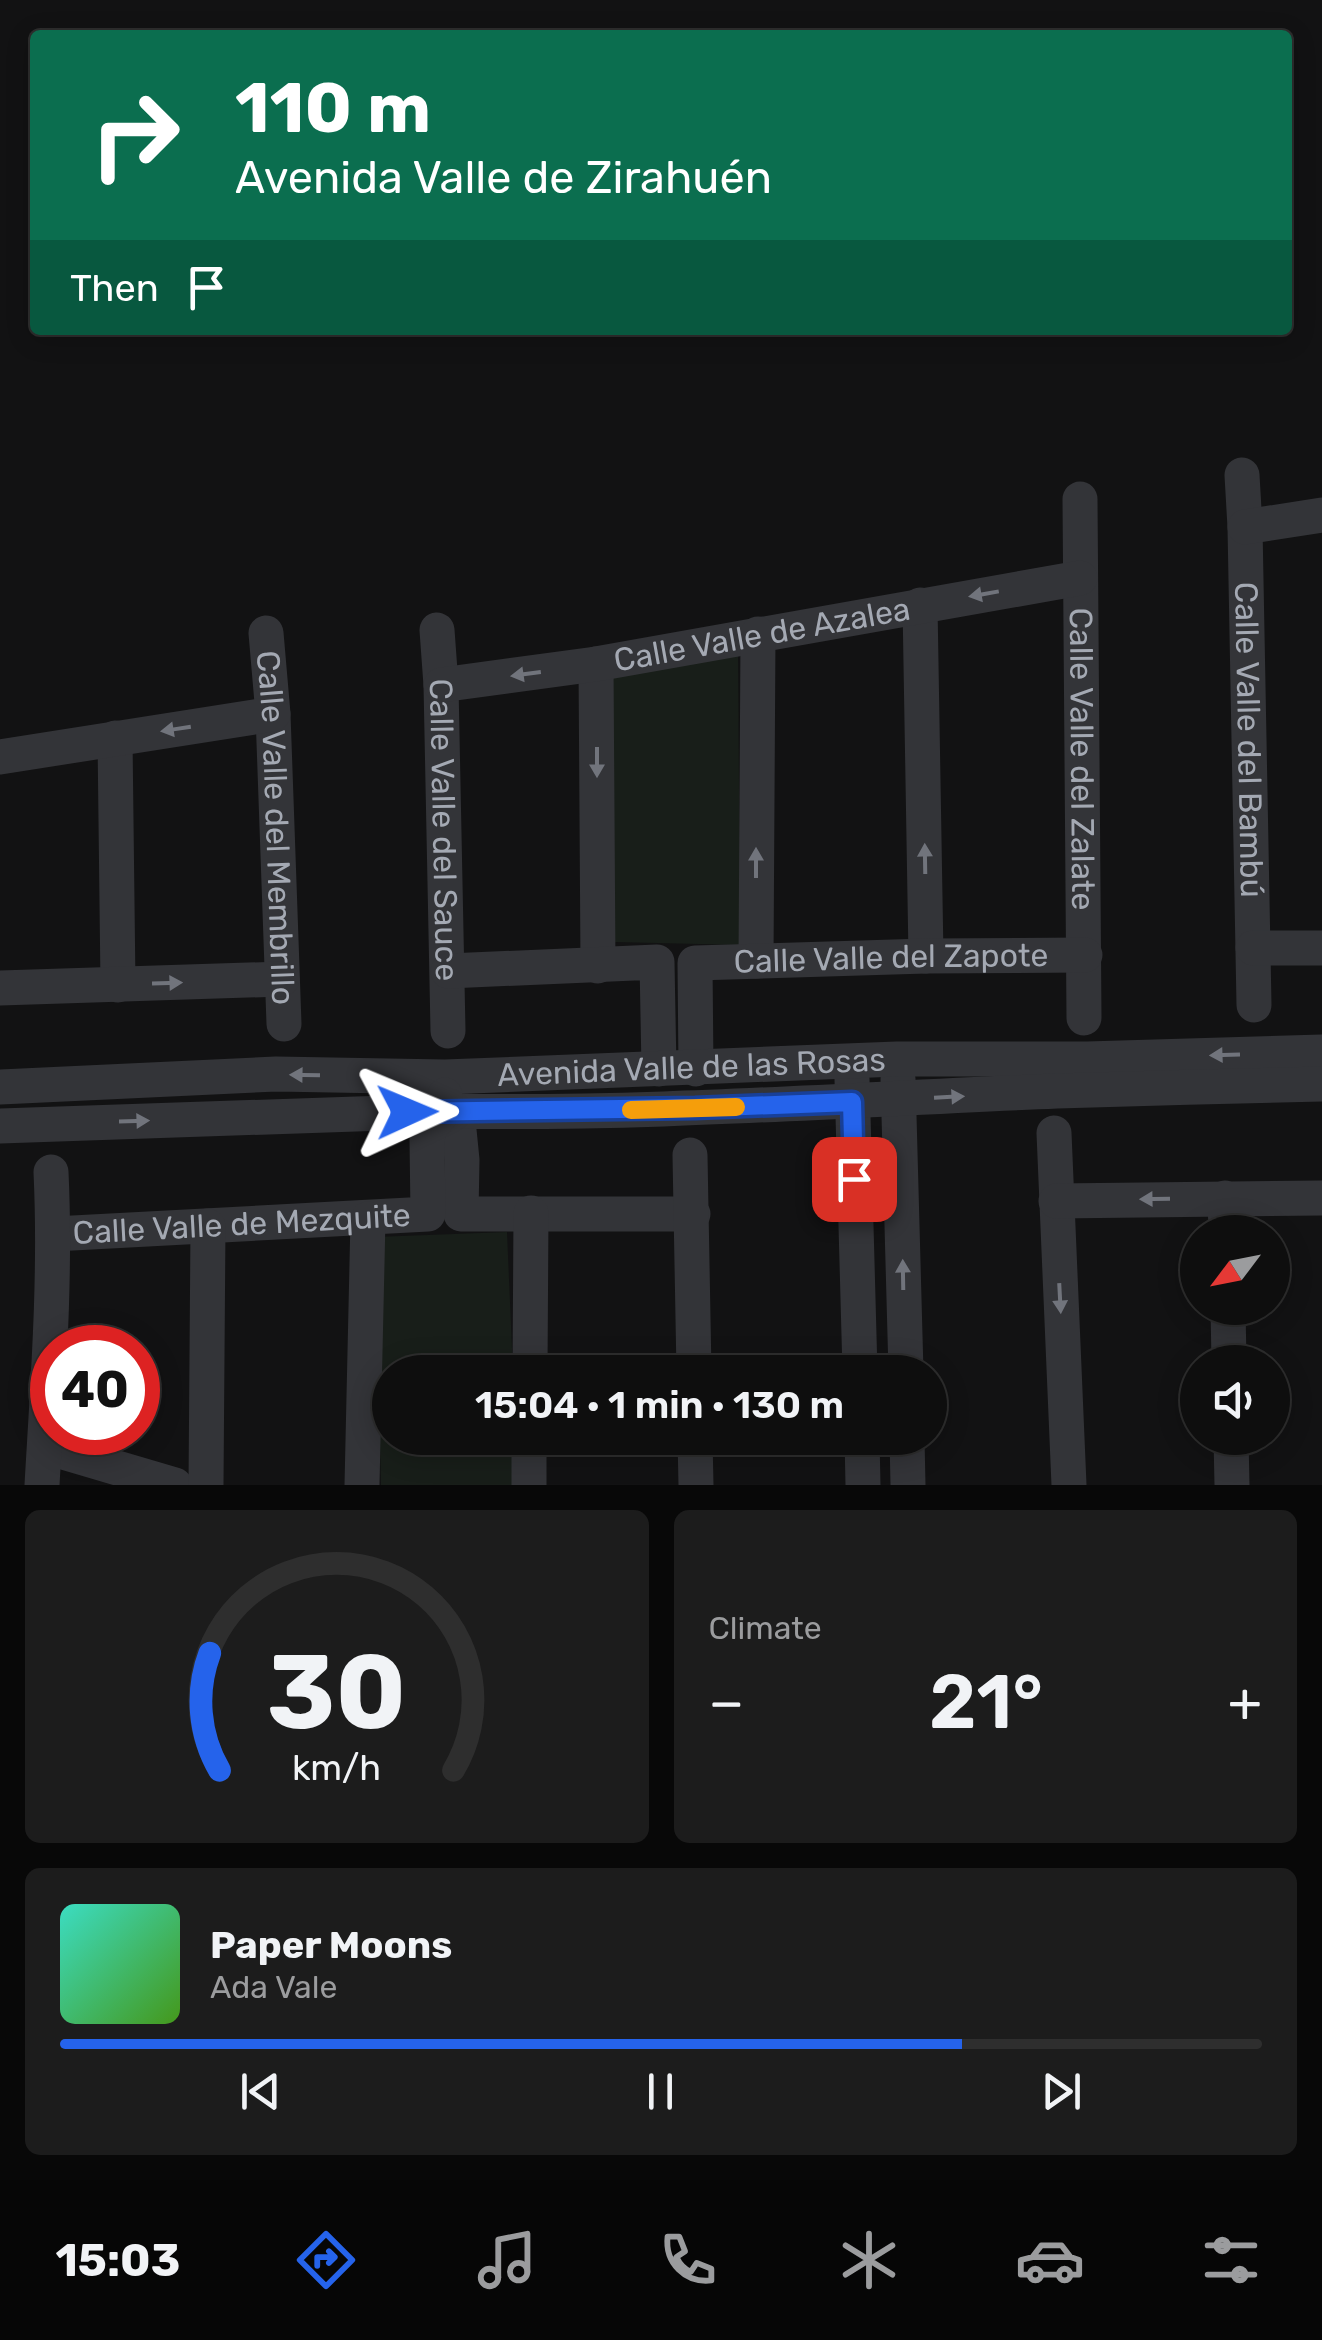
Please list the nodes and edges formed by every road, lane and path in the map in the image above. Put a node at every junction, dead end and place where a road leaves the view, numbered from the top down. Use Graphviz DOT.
graph roads {
  1 [pos="1242,475"];
  2 [pos="1080,499"];
  3 [pos="1322,515"];
  4 [pos="1246,526"];
  5 [pos="1080,578"];
  6 [pos="920,605"];
  7 [pos="437,630"];
  8 [pos="266,633"];
  9 [pos="758,634"];
  10 [pos="596,664"];
  11 [pos="441,685"];
  12 [pos="272,714"];
  13 [pos="115,738"];
  14 [pos="0,757"];
  15 [pos="1253,948"];
  16 [pos="1322,948"];
  17 [pos="1085,955"];
  18 [pos="926,956"];
  19 [pos="756,961"];
  20 [pos="598,966"];
  21 [pos="448,971"];
  22 [pos="282,979"];
  23 [pos="118,985"];
  24 [pos="0,988"];
  25 [pos="1254,1005"];
  26 [pos="1084,1018"];
  27 [pos="284,1024"];
  28 [pos="448,1031"];
  29 [pos="1322,1052"];
  30 [pos="897,1059"];
  31 [pos="851,1062"];
  32 [pos="696,1068"];
  33 [pos="659,1069"];
  34 [pos="1322,1084"];
  35 [pos="0,1087"];
  36 [pos="445,1094"];
  37 [pos="898,1100"];
  38 [pos="852,1102"];
  39 [pos="0,1126"];
  40 [pos="1054,1133"];
  41 [pos="690,1154"];
  42 [pos="51,1172"];
  43 [pos="1322,1198"];
  44 [pos="1056,1201"];
  45 [pos="531,1213"];
  46 [pos="444,1214"];
  47 [pos="693,1214"];
  48 [pos="1225,1215"];
  49 [pos="368,1219"];
  50 [pos="208,1226"];
  51 [pos="54,1234"];
  52 [pos="51,1325"];
  53 [pos="530,1355"];
  54 [pos="694,1355"];
  55 [pos="859,1355"];
  56 [pos="906,1355"];
  57 [pos="45,1455"];
  58 [pos="73,1455"];
  59 [pos="529,1455"];
  60 [pos="695,1455"];
  61 [pos="862,1455"];
  62 [pos="907,1455"];
  63 [pos="1231,1455"];
  64 [pos="42,1485"];
  65 [pos="175,1485"];
  66 [pos="206,1485"];
  67 [pos="362,1485"];
  68 [pos="529,1485"];
  69 [pos="696,1485"];
  70 [pos="863,1485"];
  71 [pos="908,1485"];
  72 [pos="1069,1485"];
  73 [pos="1232,1485"];
  1 -- 4 [label="street, Calle Valle del Bambú"];
  2 -- 5 [label="street, Calle Valle del Zalate"];
  3 -- 4 [label="street"];
  4 -- 15 [label="street, Calle Valle del Bambú"];
  5 -- 6 [label="street, Calle Valle de Azalea, one-way"];
  5 -- 17 [label="street, Calle Valle del Zalate"];
  6 -- 9 [label="street, Calle Valle de Azalea"];
  18 -- 6 [label="street, one-way"];
  7 -- 11 [label="street, Calle Valle del Sauce"];
  8 -- 12 [label="street, Calle Valle del Membrillo"];
  9 -- 10 [label="street, Calle Valle de Azalea"];
  19 -- 9 [label="street, one-way"];
  10 -- 11 [label="street, Calle Valle de Azalea, one-way"];
  10 -- 20 [label="street, one-way"];
  11 -- 21 [label="street, Calle Valle del Sauce"];
  12 -- 13 [label="street, one-way"];
  12 -- 22 [label="street, Calle Valle del Membrillo"];
  13 -- 14 [label="street"];
  13 -- 23 [label="street"];
  15 -- 16 [label="street"];
  15 -- 25 [label="street, Calle Valle del Bambú"];
  17 -- 18 [label="street, Calle Valle del Zapote"];
  17 -- 26 [label="street, Calle Valle del Zalate"];
  18 -- 19 [label="street, Calle Valle del Zapote"];
  19 -- 32 [label="street, Calle Valle del Zapote"];
  20 -- 21 [label="street"];
  20 -- 33 [label="street"];
  21 -- 28 [label="street, Calle Valle del Sauce"];
  23 -- 22 [label="street, one-way"];
  22 -- 27 [label="street, Calle Valle del Membrillo"];
  23 -- 24 [label="street"];
  29 -- 30 [label="street, Avenida Valle de las Rosas, one-way"];
  30 -- 31 [label="street, Avenida Valle de las Rosas"];
  30 -- 37 [label="street"];
  31 -- 32 [label="street, Avenida Valle de las Rosas"];
  31 -- 38 [label="street"];
  32 -- 33 [label="street, Avenida Valle de las Rosas"];
  33 -- 36 [label="street, Avenida Valle de las Rosas"];
  37 -- 34 [label="street, Avenida Valle de las Rosas, one-way"];
  36 -- 35 [label="street, Avenida Valle de las Rosas, one-way"];
  36 -- 38 [label="street, Avenida Valle de las Rosas"];
  39 -- 36 [label="street, Avenida Valle de las Rosas, one-way"];
  36 -- 46 [label="street"];
  37 -- 38 [label="street, Avenida Valle de las Rosas"];
  56 -- 37 [label="street, one-way"];
  38 -- 55 [label="street"];
  40 -- 44 [label="street"];
  41 -- 47 [label="street"];
  42 -- 51 [label="street"];
  43 -- 48 [label="street"];
  48 -- 44 [label="street, one-way"];
  44 -- 72 [label="street, one-way"];
  45 -- 46 [label="street, Calle Valle de Mezquite"];
  45 -- 47 [label="street, Calle Valle de Mezquite"];
  45 -- 53 [label="street"];
  46 -- 49 [label="street, Calle Valle de Mezquite"];
  47 -- 54 [label="street"];
  49 -- 50 [label="street, Calle Valle de Mezquite"];
  49 -- 67 [label="street"];
  50 -- 51 [label="street, Calle Valle de Mezquite"];
  50 -- 66 [label="street"];
  51 -- 52 [label="street"];
  57 -- 64 [label="street"];
  58 -- 65 [label="street"];
  59 -- 68 [label="street"];
  60 -- 69 [label="street"];
  61 -- 70 [label="street"];
  62 -- 71 [label="street"];
  63 -- 73 [label="street"];
}
